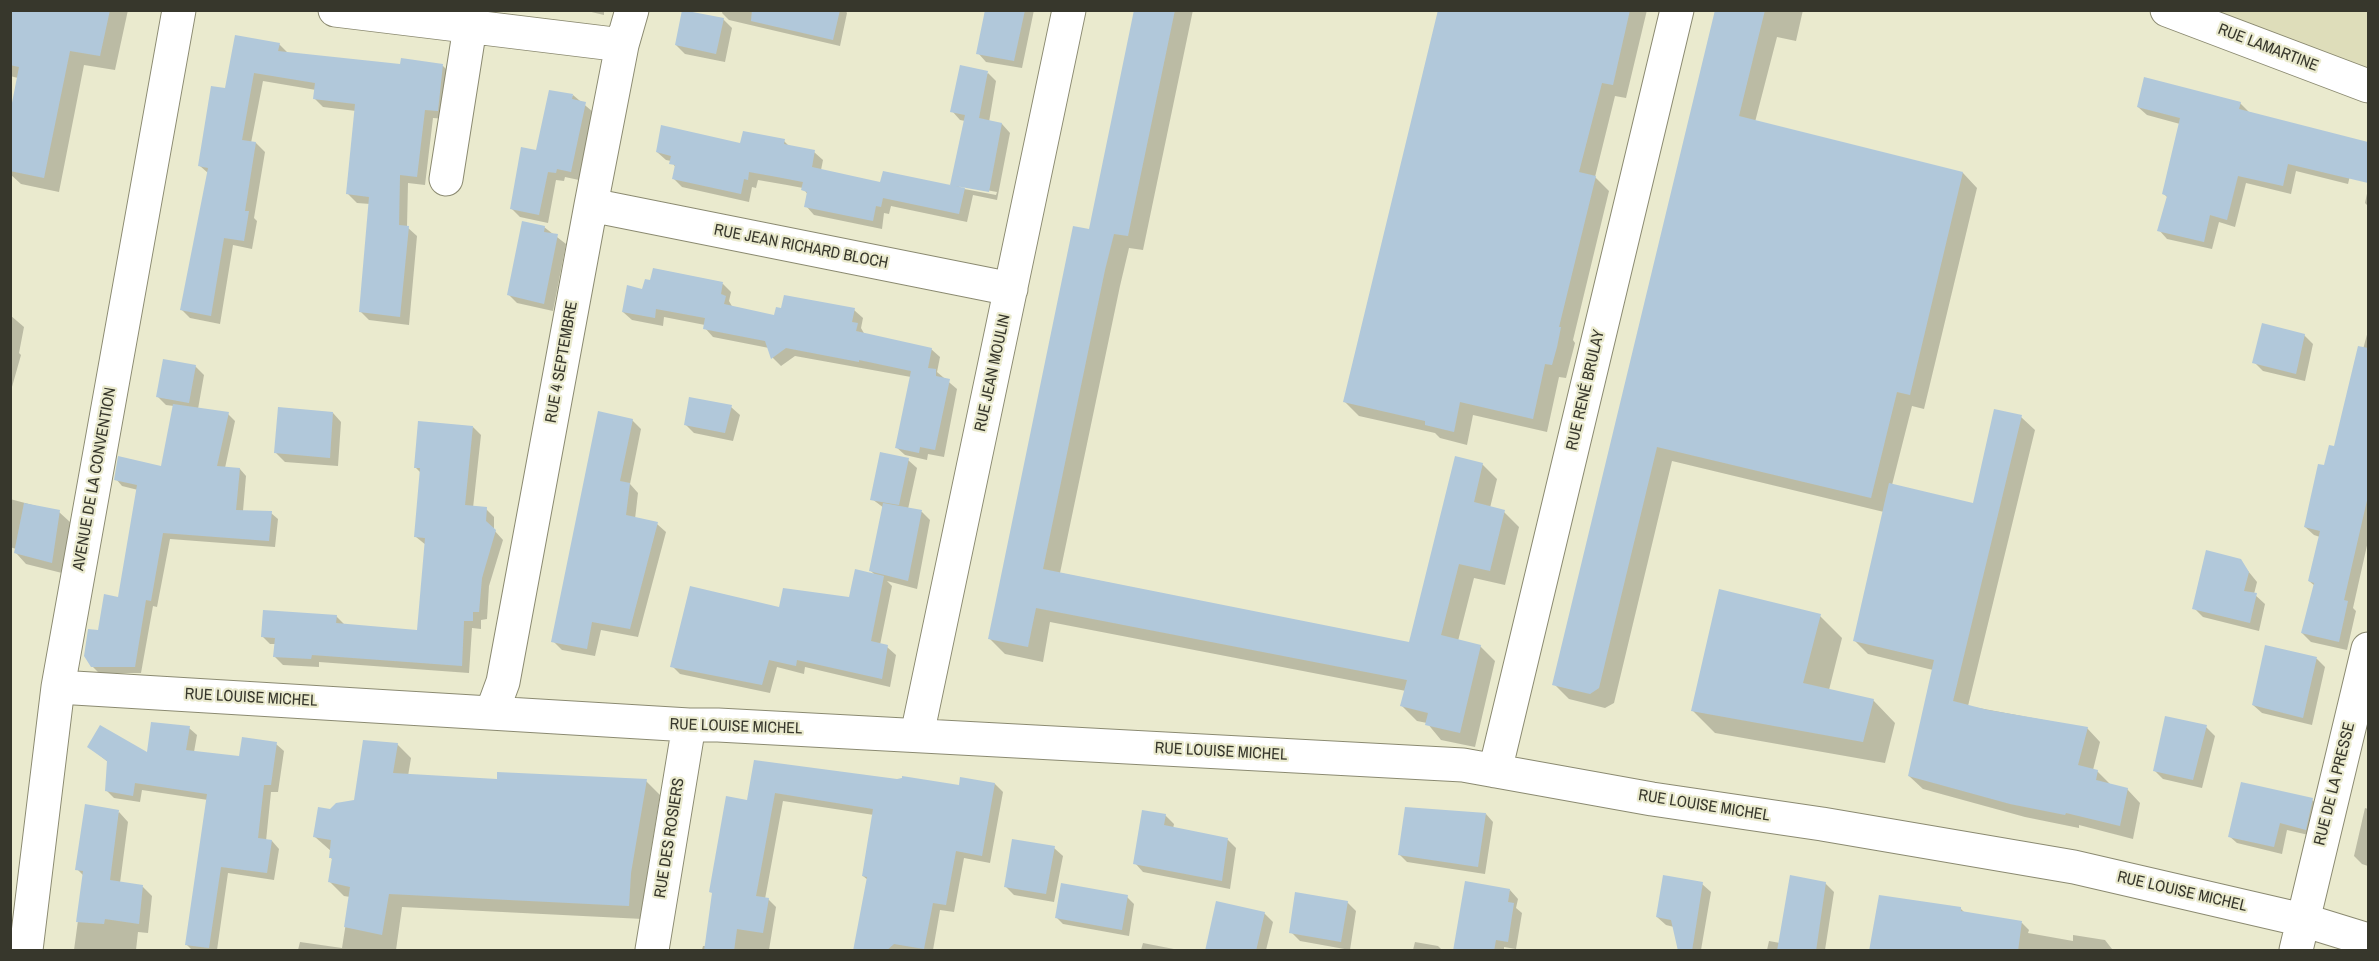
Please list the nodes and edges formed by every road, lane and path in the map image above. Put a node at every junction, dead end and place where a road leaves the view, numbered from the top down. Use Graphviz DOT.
graph roads {
  1 [pos="179,10"];
  2 [pos="335,10"];
  3 [pos="632,10"];
  4 [pos="1069,10"];
  5 [pos="1677,10"];
  6 [pos="2167,10"];
  7 [pos="470,27"];
  8 [pos="622,45"];
  9 [pos="2368,86"];
  10 [pos="446,179"];
  11 [pos="591,205"];
  12 [pos="1011,289"];
  13 [pos="2368,649"];
  14 [pos="58,687"];
  15 [pos="492,712"];
  16 [pos="689,725"];
  17 [pos="917,735"];
  18 [pos="1495,771"];
  19 [pos="2300,935"];
  20 [pos="2368,940"];
  21 [pos="26,951"];
  22 [pos="652,951"];
  1 -- 14 [label="street, AVENUE DE LA CONVENTION"];
  2 -- 7 [label="street"];
  3 -- 8 [label="street, RUE 4 SEPTEMBRE"];
  4 -- 12 [label="street, RUE JEAN MOULIN"];
  5 -- 18 [label="street, RUE RENÉ BRULAY"];
  6 -- 9 [label="street, RUE LAMARTINE"];
  7 -- 8 [label="street"];
  7 -- 10 [label="street"];
  8 -- 11 [label="street, RUE 4 SEPTEMBRE"];
  11 -- 12 [label="street, RUE JEAN RICHARD BLOCH"];
  11 -- 15 [label="street, RUE 4 SEPTEMBRE"];
  12 -- 17 [label="street, RUE JEAN MOULIN"];
  13 -- 19 [label="street, RUE DE LA PRESSE"];
  14 -- 15 [label="street, RUE LOUISE MICHEL"];
  14 -- 21 [label="street, AVENUE DE LA CONVENTION"];
  15 -- 16 [label="street, RUE LOUISE MICHEL"];
  16 -- 17 [label="street, RUE LOUISE MICHEL"];
  16 -- 22 [label="street, RUE DES ROSIERS"];
  17 -- 18 [label="street, RUE LOUISE MICHEL"];
  18 -- 19 [label="street, RUE LOUISE MICHEL"];
  19 -- 20 [label="street, RUE LOUISE MICHEL"];
}
